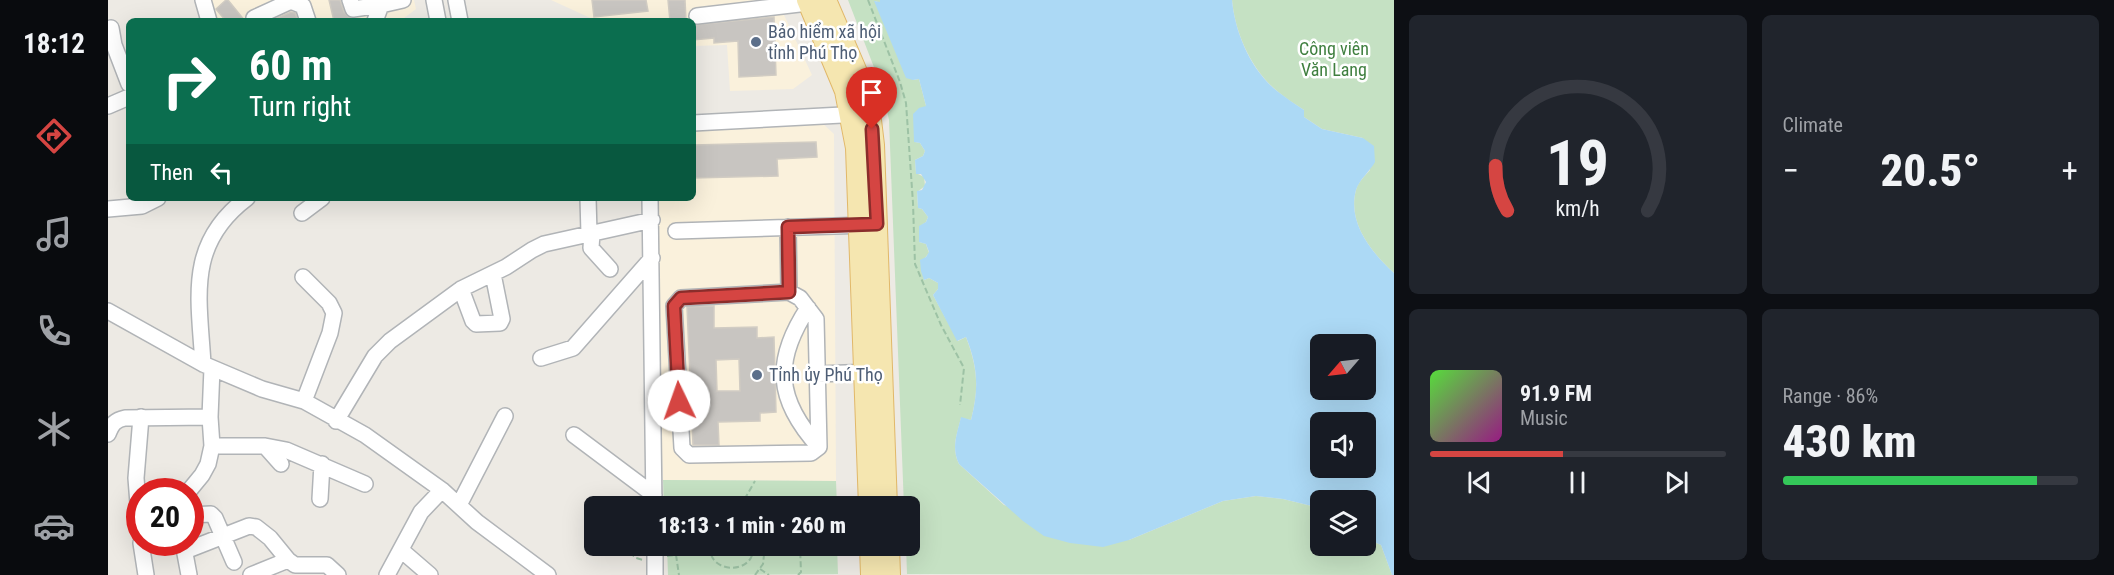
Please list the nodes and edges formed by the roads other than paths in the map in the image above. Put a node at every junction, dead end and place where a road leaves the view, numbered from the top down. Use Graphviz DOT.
graph roads {
  1 [pos="202,0"];
  2 [pos="350,0"];
  3 [pos="403,0"];
  4 [pos="434,0"];
  5 [pos="456,0"];
  6 [pos="814,1"];
  7 [pos="381,5"];
  8 [pos="697,16"];
  9 [pos="208,18"];
  10 [pos="254,18"];
  11 [pos="307,18"];
  12 [pos="376,18"];
  13 [pos="437,18"];
  14 [pos="459,18"];
  15 [pos="111,27"];
  16 [pos="126,76"];
  17 [pos="126,99"];
  18 [pos="108,106"];
  19 [pos="860,114"];
  20 [pos="696,123"];
  21 [pos="152,201"];
  22 [pos="243,201"];
  23 [pos="318,201"];
  24 [pos="588,201"];
  25 [pos="650,201"];
  26 [pos="108,209"];
  27 [pos="302,213"];
  28 [pos="652,220"];
  29 [pos="867,225"];
  30 [pos="788,227"];
  31 [pos="676,231"];
  32 [pos="591,234"];
  33 [pos="652,258"];
  34 [pos="609,269"];
  35 [pos="493,273"];
  36 [pos="303,277"];
  37 [pos="461,289"];
  38 [pos="789,292"];
  39 [pos="808,308"];
  40 [pos="108,311"];
  41 [pos="541,358"];
  42 [pos="208,366"];
  43 [pos="873,372"];
  44 [pos="817,374"];
  45 [pos="304,401"];
  46 [pos="141,417"];
  47 [pos="210,417"];
  48 [pos="505,417"];
  49 [pos="336,421"];
  50 [pos="108,434"];
  51 [pos="574,435"];
  52 [pos="212,446"];
  53 [pos="265,446"];
  54 [pos="819,447"];
  55 [pos="281,464"];
  56 [pos="321,464"];
  57 [pos="136,478"];
  58 [pos="200,478"];
  59 [pos="365,484"];
  60 [pos="442,490"];
  61 [pos="648,496"];
  62 [pos="654,496"];
  63 [pos="869,496"];
  64 [pos="886,496"];
  65 [pos="320,499"];
  66 [pos="459,505"];
  67 [pos="204,514"];
  68 [pos="221,536"];
  69 [pos="204,541"];
  70 [pos="401,550"];
  71 [pos="143,556"];
  72 [pos="186,556"];
  73 [pos="870,556"];
  74 [pos="889,556"];
  75 [pos="288,560"];
  76 [pos="234,562"];
  77 [pos="146,575"];
  78 [pos="189,575"];
  79 [pos="251,575"];
  80 [pos="338,575"];
  81 [pos="387,575"];
  82 [pos="430,575"];
  83 [pos="548,575"];
  84 [pos="871,575"];
  85 [pos="890,575"];
  1 -- 9 [label="street"];
  2 -- 7 [label="street"];
  3 -- 7 [label="street"];
  4 -- 13 [label="street"];
  5 -- 14 [label="street"];
  6 -- 8 [label="street"];
  6 -- 19 [label="main road"];
  7 -- 12 [label="street"];
  10 -- 11 [label="street"];
  15 -- 16 [label="street"];
  17 -- 18 [label="street"];
  19 -- 20 [label="street"];
  19 -- 29 [label="main road"];
  21 -- 26 [label="street"];
  22 -- 42 [label="street"];
  23 -- 27 [label="street"];
  24 -- 32 [label="street"];
  25 -- 28 [label="street"];
  28 -- 32 [label="street"];
  28 -- 33 [label="street"];
  29 -- 30 [label="street"];
  29 -- 43 [label="main road"];
  30 -- 31 [label="street"];
  30 -- 38 [label="street"];
  32 -- 34 [label="street"];
  32 -- 35 [label="street"];
  33 -- 41 [label="street"];
  33 -- 62 [label="street"];
  35 -- 37 [label="street"];
  35 -- 37 [label="street"];
  36 -- 45 [label="street"];
  37 -- 49 [label="street"];
  38 -- 39 [label="street"];
  38 -- 54 [label="street"];
  39 -- 44 [label="street"];
  39 -- 54 [label="street"];
  40 -- 42 [label="street"];
  42 -- 45 [label="street"];
  42 -- 47 [label="street"];
  43 -- 44 [label="street"];
  43 -- 63 [label="main road"];
  43 -- 64 [label="main road"];
  44 -- 54 [label="street"];
  45 -- 49 [label="street"];
  46 -- 47 [label="street"];
  46 -- 50 [label="street"];
  46 -- 57 [label="street"];
  47 -- 52 [label="street"];
  48 -- 66 [label="street"];
  49 -- 60 [label="street"];
  51 -- 61 [label="street"];
  52 -- 53 [label="street"];
  52 -- 58 [label="street"];
  53 -- 55 [label="street"];
  53 -- 56 [label="street"];
  56 -- 59 [label="street"];
  56 -- 65 [label="street"];
  60 -- 66 [label="street"];
  60 -- 70 [label="street"];
  66 -- 83 [label="street"];
  67 -- 68 [label="street"];
  68 -- 69 [label="street"];
  68 -- 75 [label="street"];
  68 -- 76 [label="street"];
  70 -- 81 [label="street"];
  70 -- 82 [label="street"];
  71 -- 77 [label="street"];
  72 -- 78 [label="street"];
  73 -- 84 [label="main road"];
  74 -- 85 [label="main road"];
  75 -- 79 [label="street"];
  75 -- 80 [label="street"];
}
